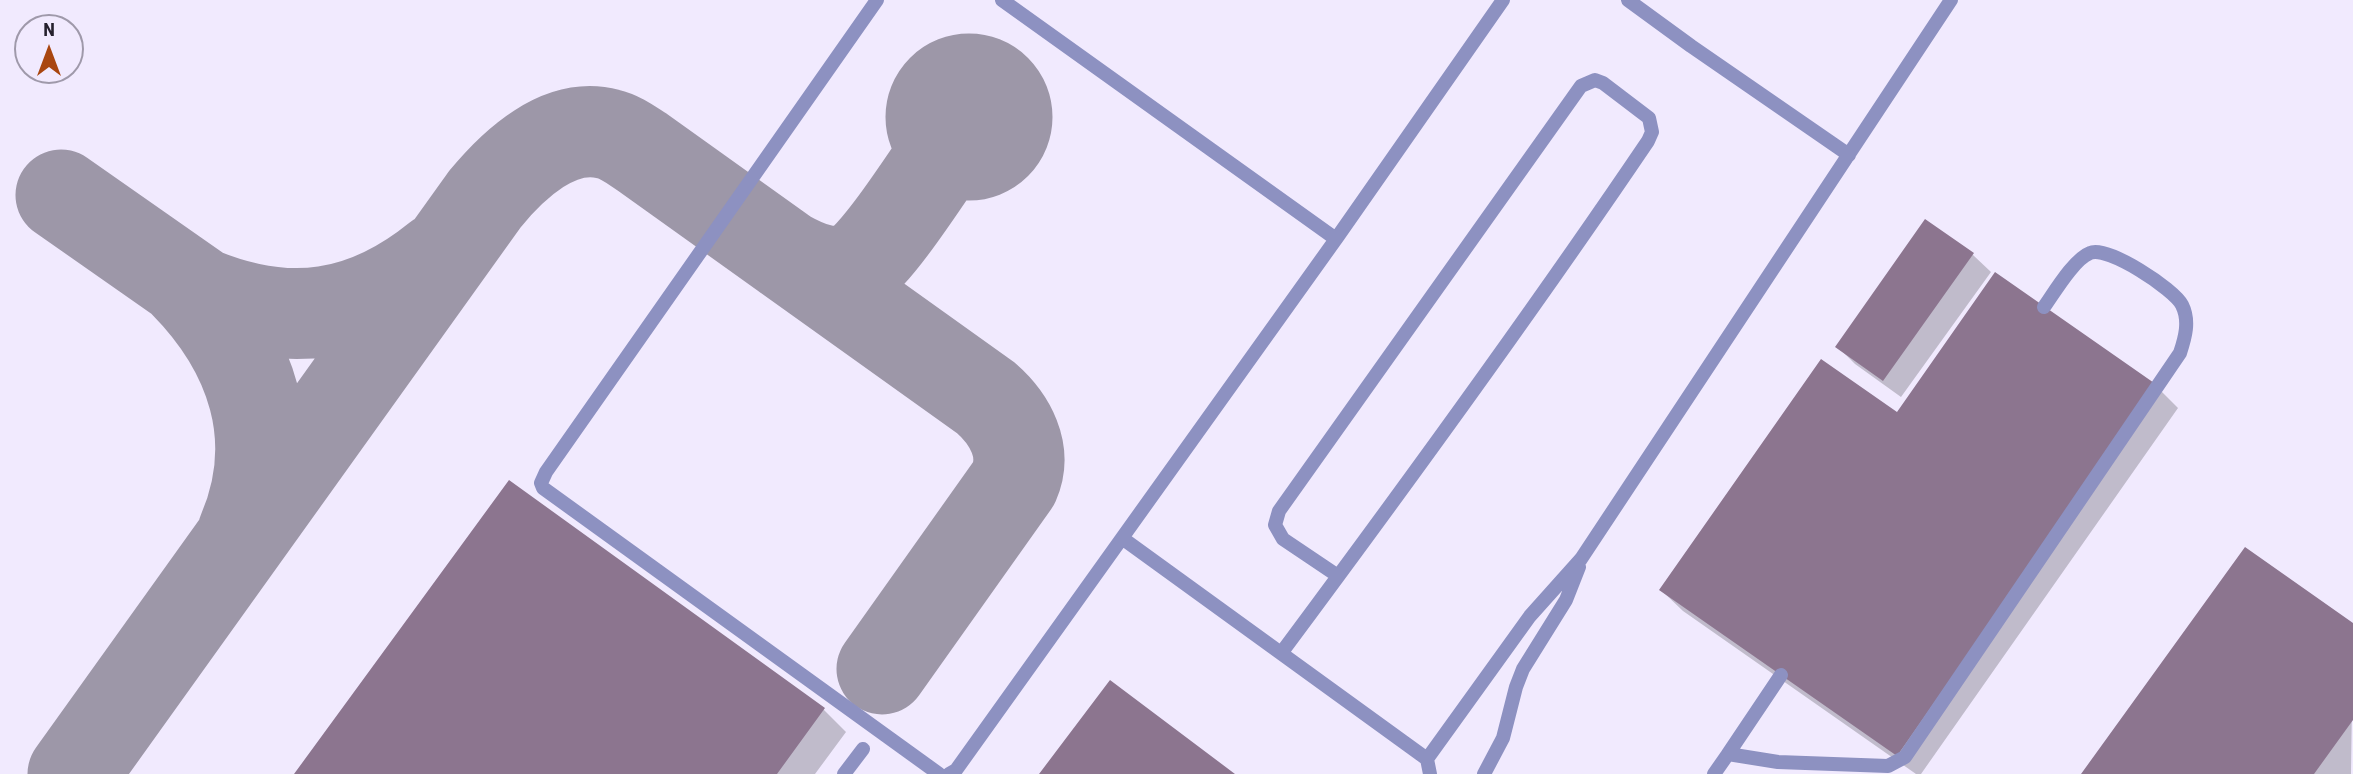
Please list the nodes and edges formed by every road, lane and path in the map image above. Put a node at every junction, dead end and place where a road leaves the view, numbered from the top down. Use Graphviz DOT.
graph roads {
  1 [pos="877,0"];
  2 [pos="1002,0"];
  3 [pos="1503,0"];
  4 [pos="1628,0"];
  5 [pos="1951,0"];
  6 [pos="1849,155"];
  7 [pos="1336,239"];
  8 [pos="2044,307"];
  9 [pos="1122,538"];
  10 [pos="1581,559"];
  11 [pos="1338,576"];
  12 [pos="1282,652"];
  13 [pos="1781,675"];
  14 [pos="863,749"];
  15 [pos="1728,754"];
  16 [pos="1427,759"];
  17 [pos="844,774"];
  18 [pos="939,774"];
  19 [pos="949,774"];
  20 [pos="1430,774"];
  21 [pos="1484,774"];
  22 [pos="1714,774"];
  1 -- 18 [label="lane"];
  2 -- 7 [label="lane"];
  3 -- 7 [label="lane"];
  4 -- 6 [label="lane"];
  5 -- 6 [label="lane"];
  6 -- 10 [label="lane"];
  7 -- 9 [label="lane"];
  8 -- 15 [label="lane"];
  9 -- 12 [label="lane"];
  9 -- 19 [label="lane"];
  10 -- 16 [label="lane"];
  10 -- 21 [label="lane"];
  11 -- 11 [label="lane"];
  11 -- 12 [label="lane"];
  12 -- 16 [label="lane"];
  13 -- 15 [label="lane"];
  14 -- 17 [label="lane"];
  15 -- 22 [label="lane"];
  16 -- 20 [label="lane"];
}
